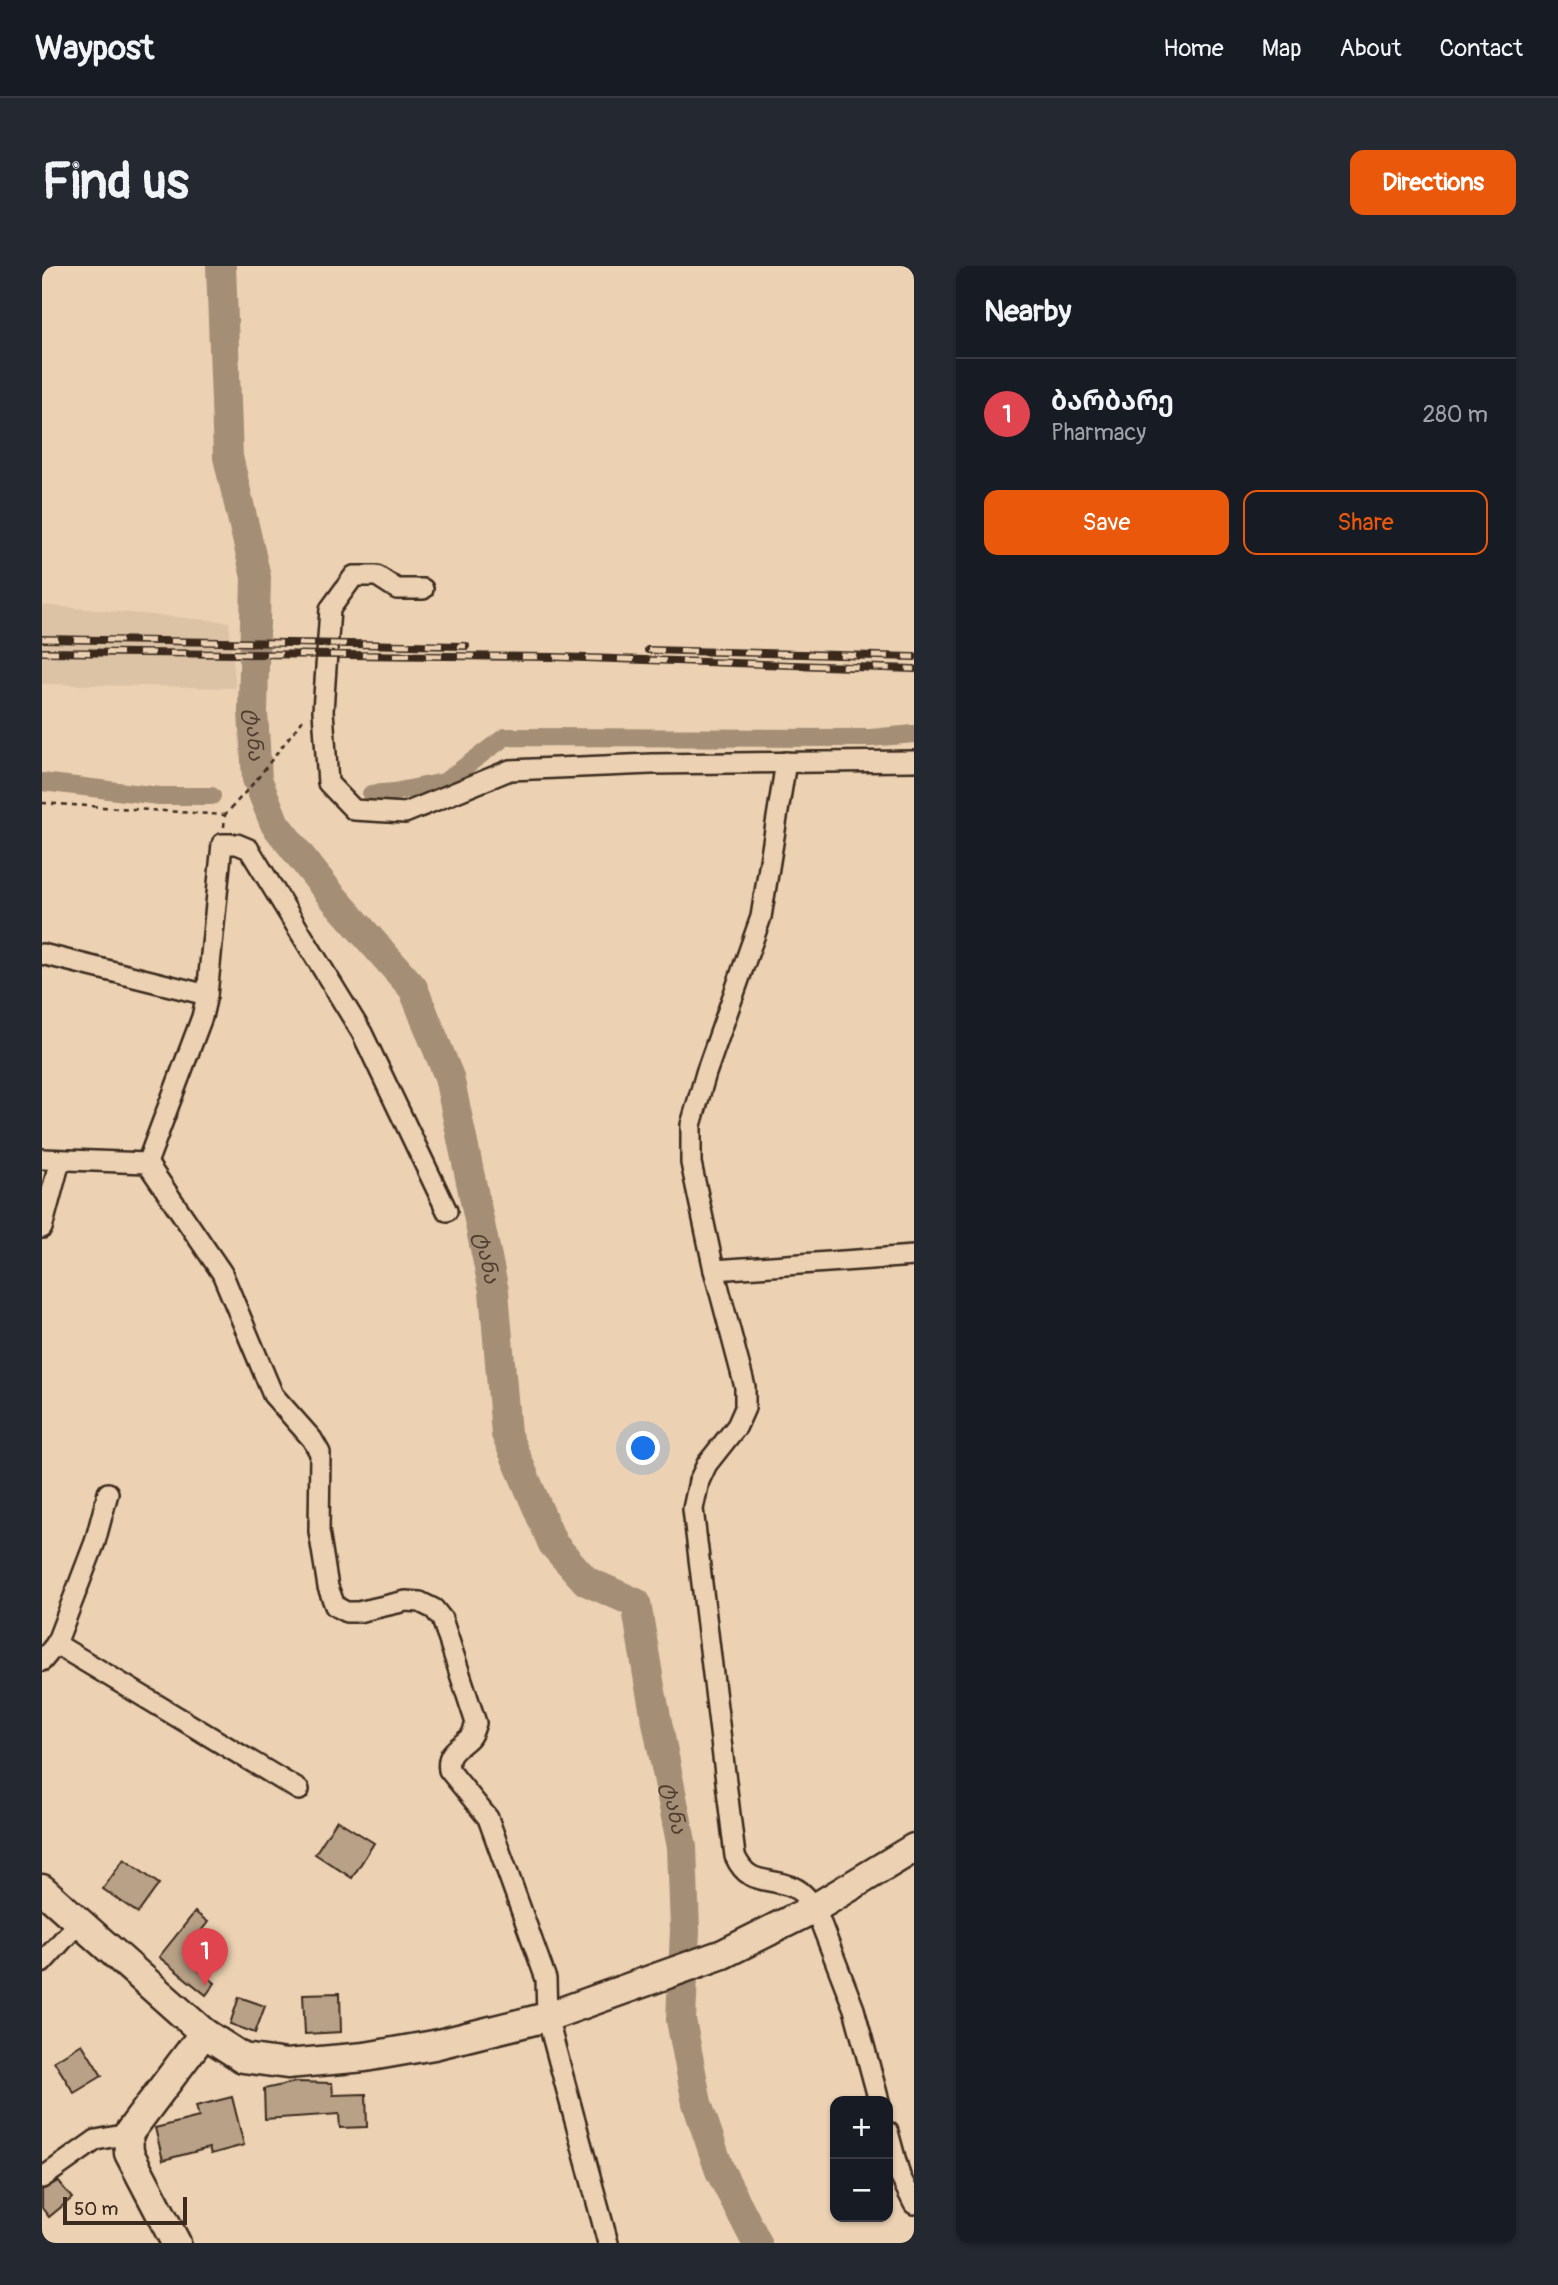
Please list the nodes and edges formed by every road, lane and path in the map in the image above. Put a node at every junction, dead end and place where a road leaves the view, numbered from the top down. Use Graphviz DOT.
graph roads {
  1 [pos="423,589"];
  2 [pos="323,711"];
  3 [pos="914,761"];
  4 [pos="786,762"];
  5 [pos="42,803"];
  6 [pos="225,815"];
  7 [pos="222,844"];
  8 [pos="42,954"];
  9 [pos="207,995"];
  10 [pos="51,1160"];
  11 [pos="147,1163"];
  12 [pos="447,1211"];
  13 [pos="42,1228"];
  14 [pos="914,1256"];
  15 [pos="714,1270"];
  16 [pos="108,1493"];
  17 [pos="56,1644"];
  18 [pos="42,1661"];
  19 [pos="299,1790"];
  20 [pos="914,1848"];
  21 [pos="42,1889"];
  22 [pos="815,1908"];
  23 [pos="80,1921"];
  24 [pos="42,1963"];
  25 [pos="547,2017"];
  26 [pos="204,2033"];
  27 [pos="878,2096"];
  28 [pos="128,2134"];
  29 [pos="893,2150"];
  30 [pos="42,2178"];
  31 [pos="914,2204"];
  32 [pos="174,2242"];
  33 [pos="608,2243"];
  1 -- 2 [label="street"];
  2 -- 4 [label="street"];
  2 -- 6 [label="path"];
  3 -- 4 [label="street"];
  4 -- 15 [label="street"];
  5 -- 6 [label="path"];
  6 -- 7 [label="path"];
  7 -- 9 [label="street"];
  7 -- 12 [label="street"];
  8 -- 9 [label="street"];
  9 -- 11 [label="street"];
  10 -- 11 [label="street"];
  10 -- 13 [label="street"];
  11 -- 25 [label="street"];
  14 -- 15 [label="street"];
  15 -- 22 [label="street"];
  16 -- 17 [label="street"];
  17 -- 18 [label="street"];
  17 -- 19 [label="street"];
  20 -- 22 [label="main road"];
  21 -- 23 [label="main road"];
  22 -- 25 [label="main road"];
  22 -- 27 [label="street"];
  23 -- 24 [label="street"];
  23 -- 26 [label="main road"];
  25 -- 26 [label="main road"];
  25 -- 33 [label="street"];
  26 -- 28 [label="main road"];
  28 -- 30 [label="street"];
  28 -- 32 [label="main road"];
  29 -- 31 [label="street"];
}
